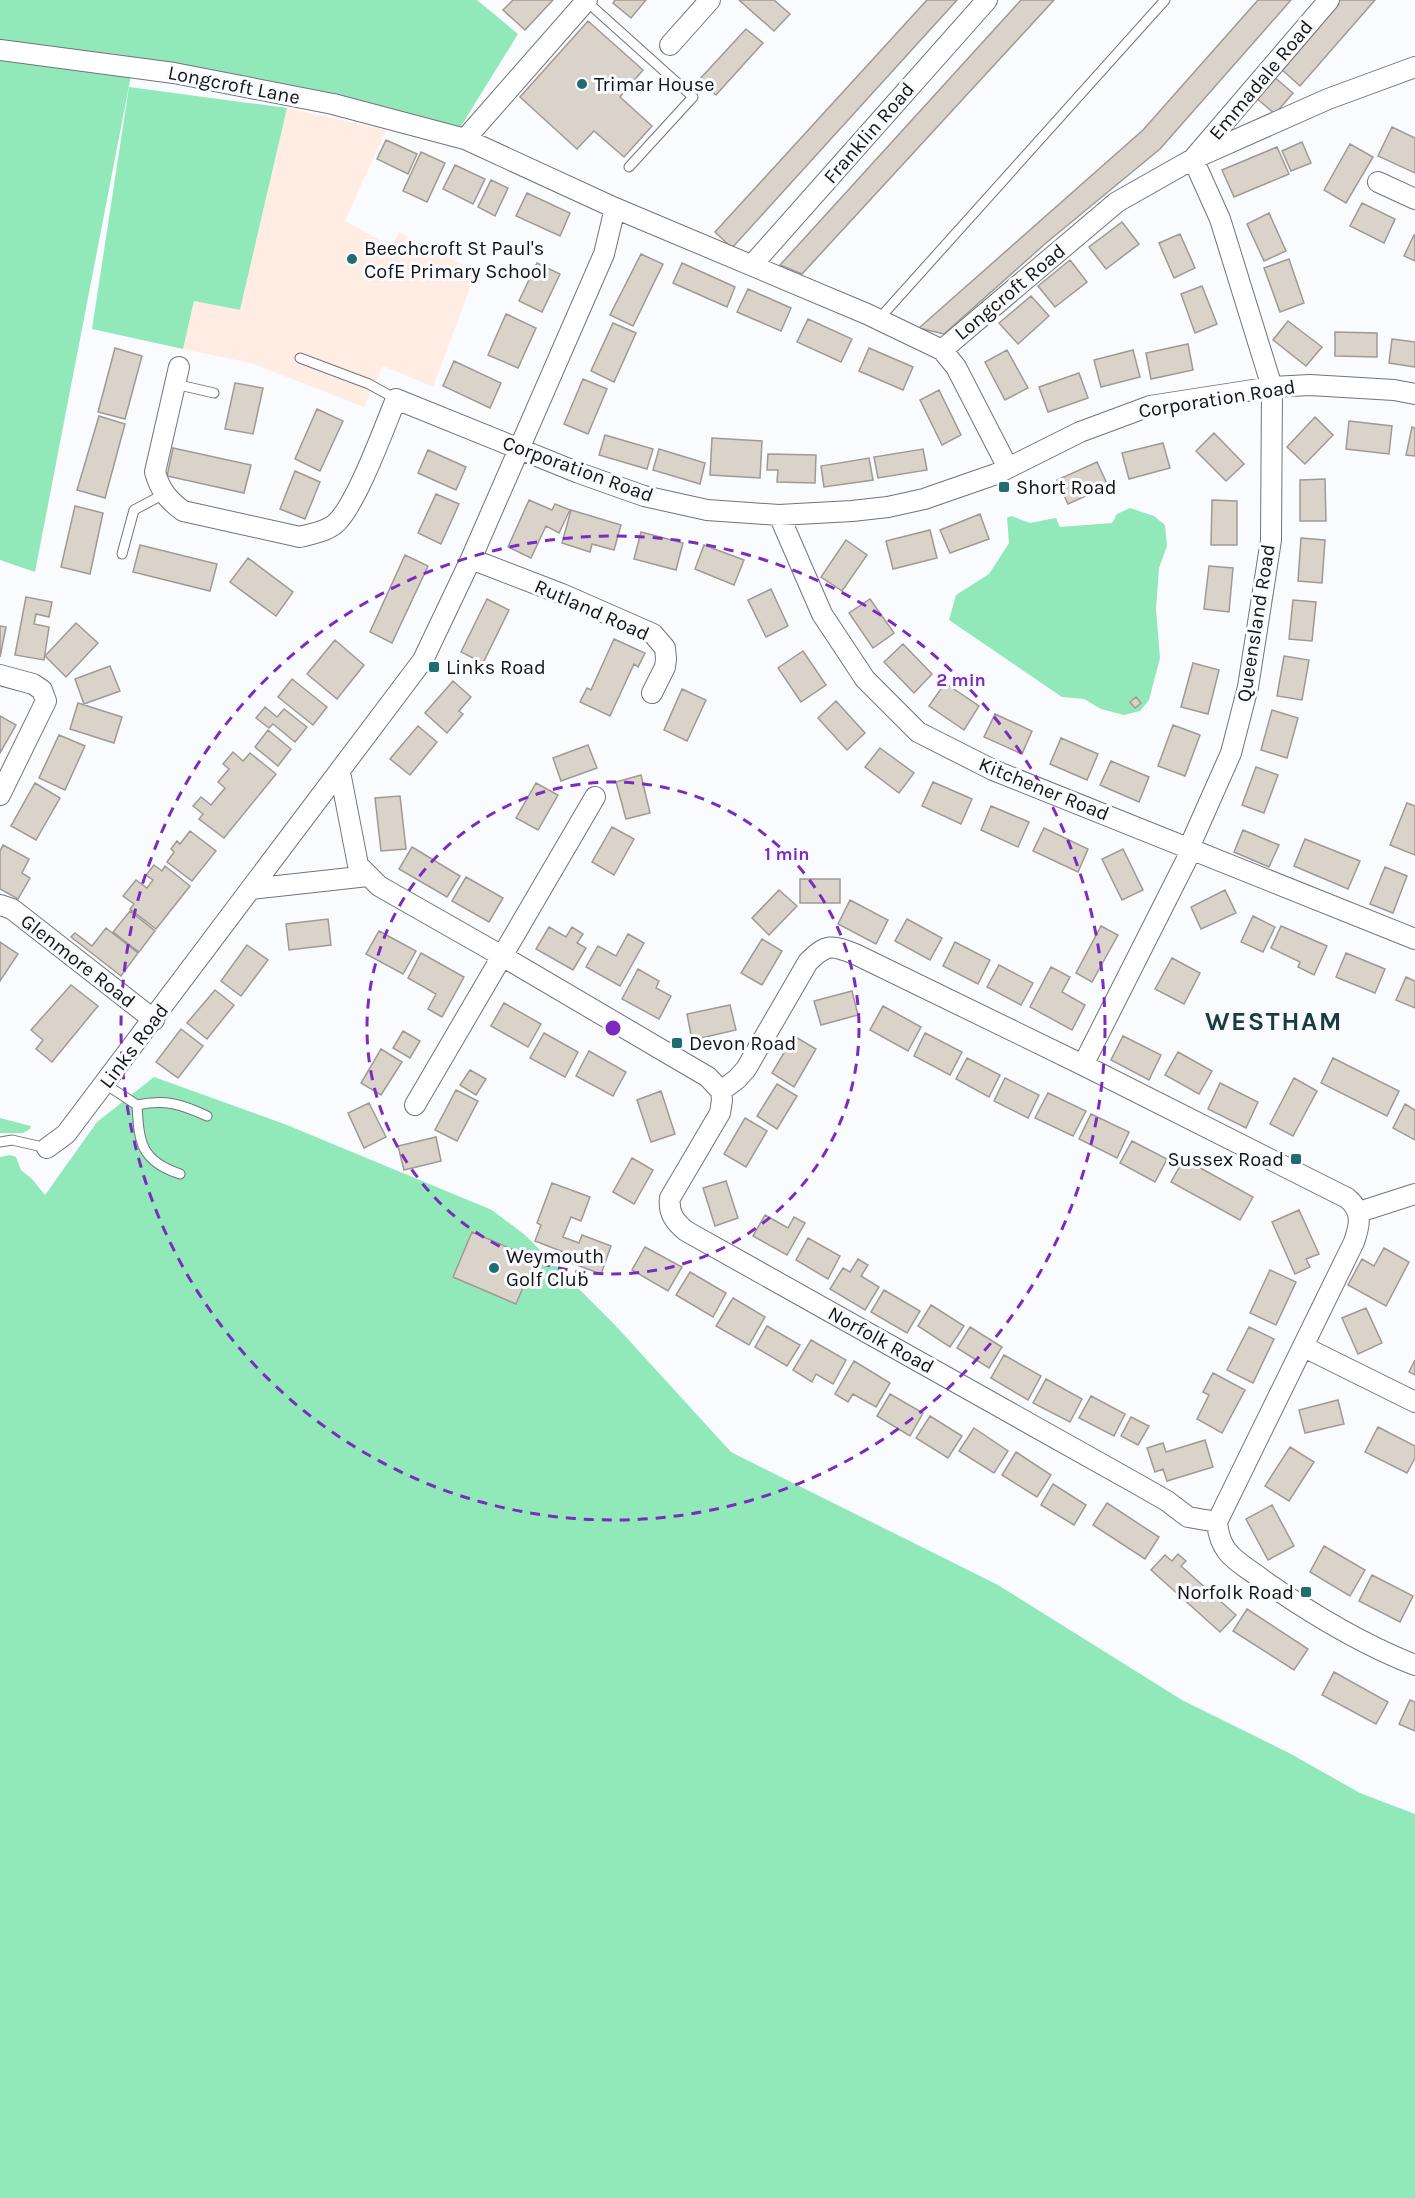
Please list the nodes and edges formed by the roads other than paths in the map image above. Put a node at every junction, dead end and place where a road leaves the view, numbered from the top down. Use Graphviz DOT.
graph roads {
  1 [pos="710,0"];
  2 [pos="987,0"];
  3 [pos="1165,0"];
  4 [pos="1329,0"];
  5 [pos="587,1"];
  6 [pos="670,45"];
  7 [pos="0,50"];
  8 [pos="1415,67"];
  9 [pos="465,139"];
  10 [pos="1193,159"];
  11 [pos="629,167"];
  12 [pos="1378,182"];
  13 [pos="1415,199"];
  14 [pos="615,208"];
  15 [pos="752,265"];
  16 [pos="878,320"];
  17 [pos="942,350"];
  18 [pos="300,358"];
  19 [pos="177,375"];
  20 [pos="1272,387"];
  21 [pos="214,393"];
  22 [pos="1415,394"];
  23 [pos="396,399"];
  24 [pos="520,449"];
  25 [pos="1008,468"];
  26 [pos="164,494"];
  27 [pos="779,515"];
  28 [pos="122,555"];
  29 [pos="471,559"];
  30 [pos="0,675"];
  31 [pos="652,693"];
  32 [pos="340,772"];
  33 [pos="0,795"];
  34 [pos="595,797"];
  35 [pos="1191,851"];
  36 [pos="368,876"];
  37 [pos="251,890"];
  38 [pos="0,905"];
  39 [pos="1415,939"];
  40 [pos="502,956"];
  41 [pos="154,1020"];
  42 [pos="1083,1065"];
  43 [pos="105,1084"];
  44 [pos="721,1091"];
  45 [pos="137,1105"];
  46 [pos="415,1105"];
  47 [pos="207,1116"];
  48 [pos="0,1142"];
  49 [pos="47,1148"];
  50 [pos="180,1174"];
  51 [pos="1415,1194"];
  52 [pos="1359,1212"];
  53 [pos="1304,1347"];
  54 [pos="1415,1402"];
  55 [pos="1217,1522"];
  56 [pos="1415,1665"];
  1 -- 6 [label="street"];
  2 -- 15 [label="street, Franklin Road"];
  3 -- 16 [label="lane"];
  4 -- 10 [label="street, Emmadale Road"];
  5 -- 9 [label="street"];
  5 -- 11 [label="lane"];
  7 -- 9 [label="street, Longcroft Lane"];
  8 -- 10 [label="street, Longcroft Road"];
  9 -- 14 [label="street, Longcroft Road"];
  10 -- 17 [label="street, Longcroft Road"];
  10 -- 20 [label="street, Queensland Road"];
  12 -- 13 [label="street"];
  14 -- 15 [label="street, Longcroft Road"];
  14 -- 24 [label="street, Links Road"];
  15 -- 16 [label="street, Longcroft Road"];
  16 -- 17 [label="street, Longcroft Road"];
  17 -- 25 [label="street"];
  18 -- 23 [label="lane"];
  19 -- 21 [label="lane"];
  19 -- 26 [label="street"];
  20 -- 22 [label="street, Corporation Road"];
  20 -- 25 [label="street, Corporation Road"];
  20 -- 35 [label="street, Queensland Road"];
  23 -- 24 [label="street, Corporation Road"];
  23 -- 26 [label="street"];
  24 -- 27 [label="street, Corporation Road"];
  24 -- 29 [label="street, Links Road"];
  25 -- 27 [label="street, Corporation Road"];
  26 -- 28 [label="lane"];
  27 -- 35 [label="street, Kitchener Road"];
  29 -- 31 [label="street, Rutland Road"];
  29 -- 32 [label="street, Links Road"];
  30 -- 33 [label="street"];
  32 -- 36 [label="street"];
  32 -- 37 [label="street, Links Road"];
  34 -- 40 [label="street"];
  35 -- 39 [label="street, Kitchener Road"];
  35 -- 42 [label="street, Queensland Road"];
  36 -- 37 [label="street"];
  36 -- 40 [label="street"];
  37 -- 41 [label="street, Links Road"];
  38 -- 41 [label="street, Glenmore Road"];
  40 -- 44 [label="street"];
  40 -- 46 [label="street"];
  41 -- 43 [label="street, Links Road"];
  42 -- 44 [label="street"];
  42 -- 52 [label="street"];
  43 -- 45 [label="lane"];
  43 -- 49 [label="street, Links Road"];
  44 -- 55 [label="street, Norfolk Road"];
  45 -- 47 [label="lane"];
  45 -- 50 [label="lane"];
  48 -- 49 [label="lane, Links Road"];
  51 -- 52 [label="street"];
  52 -- 53 [label="street"];
  53 -- 54 [label="street"];
  53 -- 55 [label="street"];
  55 -- 56 [label="street"];
}
